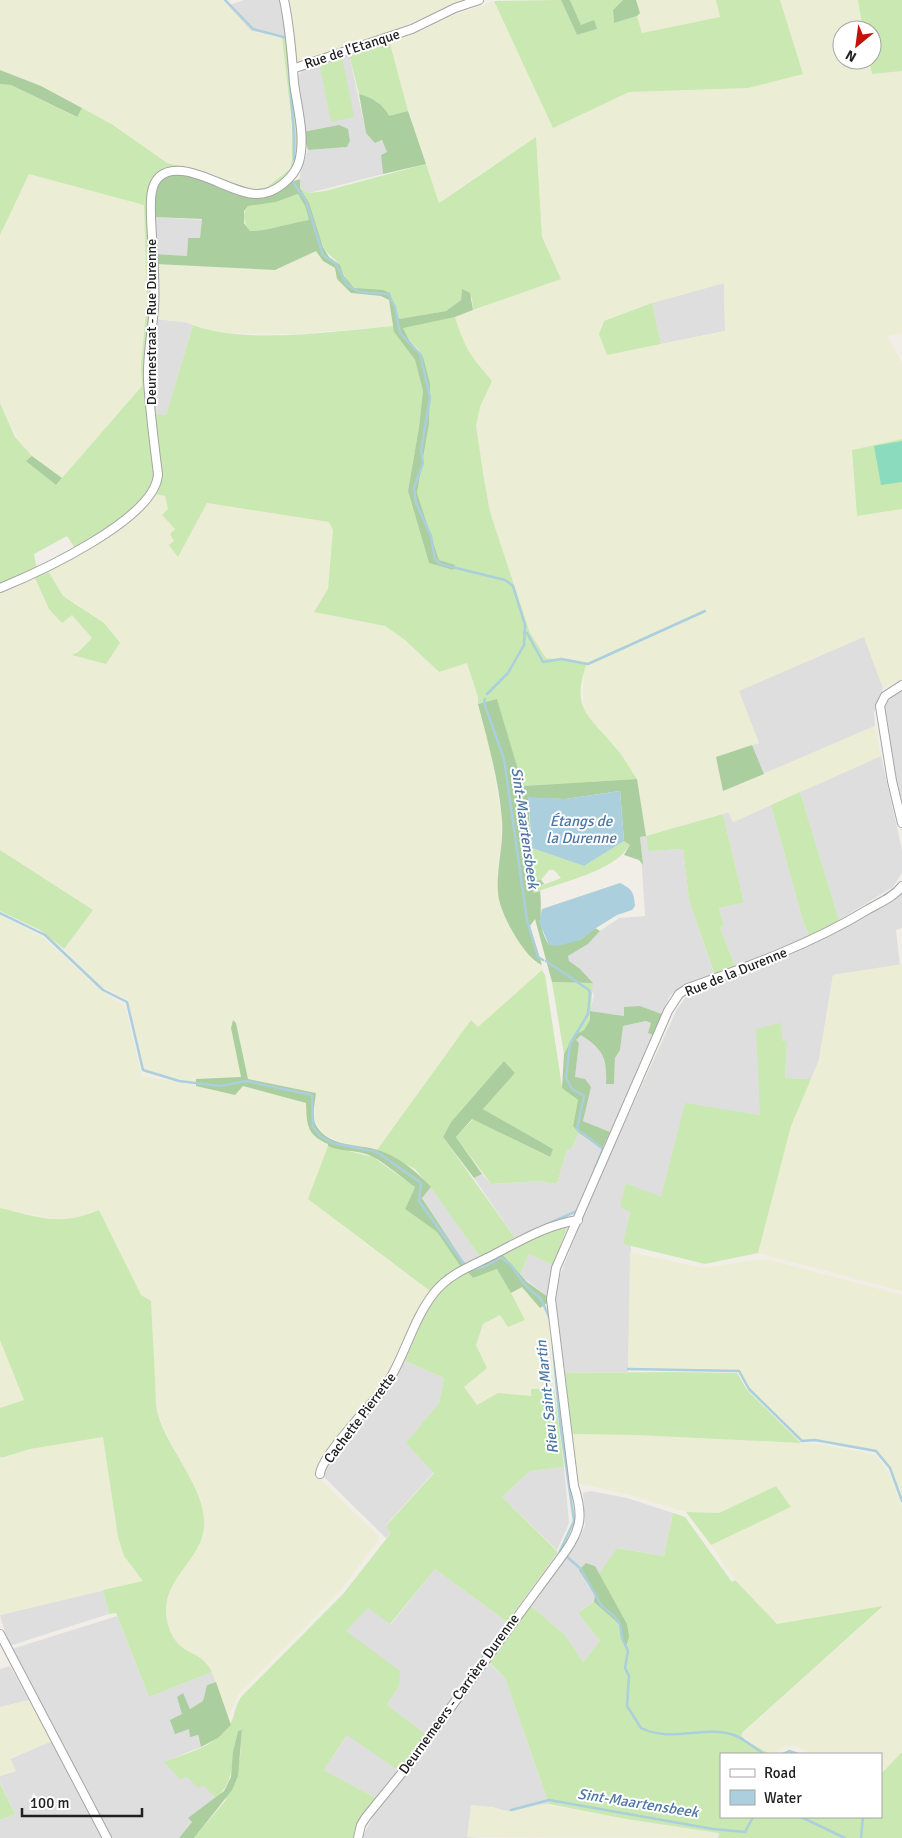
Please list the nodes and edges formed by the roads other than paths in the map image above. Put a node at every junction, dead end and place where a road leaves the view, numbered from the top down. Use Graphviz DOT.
graph roads {
  1 [pos="284,0"];
  2 [pos="479,0"];
  3 [pos="295,68"];
  4 [pos="293,173"];
  5 [pos="0,588"];
  6 [pos="902,685"];
  7 [pos="902,822"];
  8 [pos="902,886"];
  9 [pos="578,1220"];
  10 [pos="320,1474"];
  11 [pos="564,1552"];
  12 [pos="0,1634"];
  13 [pos="107,1838"];
  14 [pos="358,1838"];
  1 -- 3 [label="street"];
  2 -- 3 [label="street, Rue de l'Etanque"];
  3 -- 4 [label="street, Rue de l'Etanque"];
  4 -- 5 [label="street, Deurnestraat - Rue Durenne"];
  6 -- 7 [label="street"];
  8 -- 9 [label="street, Rue de la Durenne"];
  9 -- 10 [label="street, Cachette Pierrette"];
  9 -- 11 [label="street, Rue de la Durenne"];
  11 -- 14 [label="street, Deurnemeers - Carrière Durenne"];
  12 -- 13 [label="street"];
}
